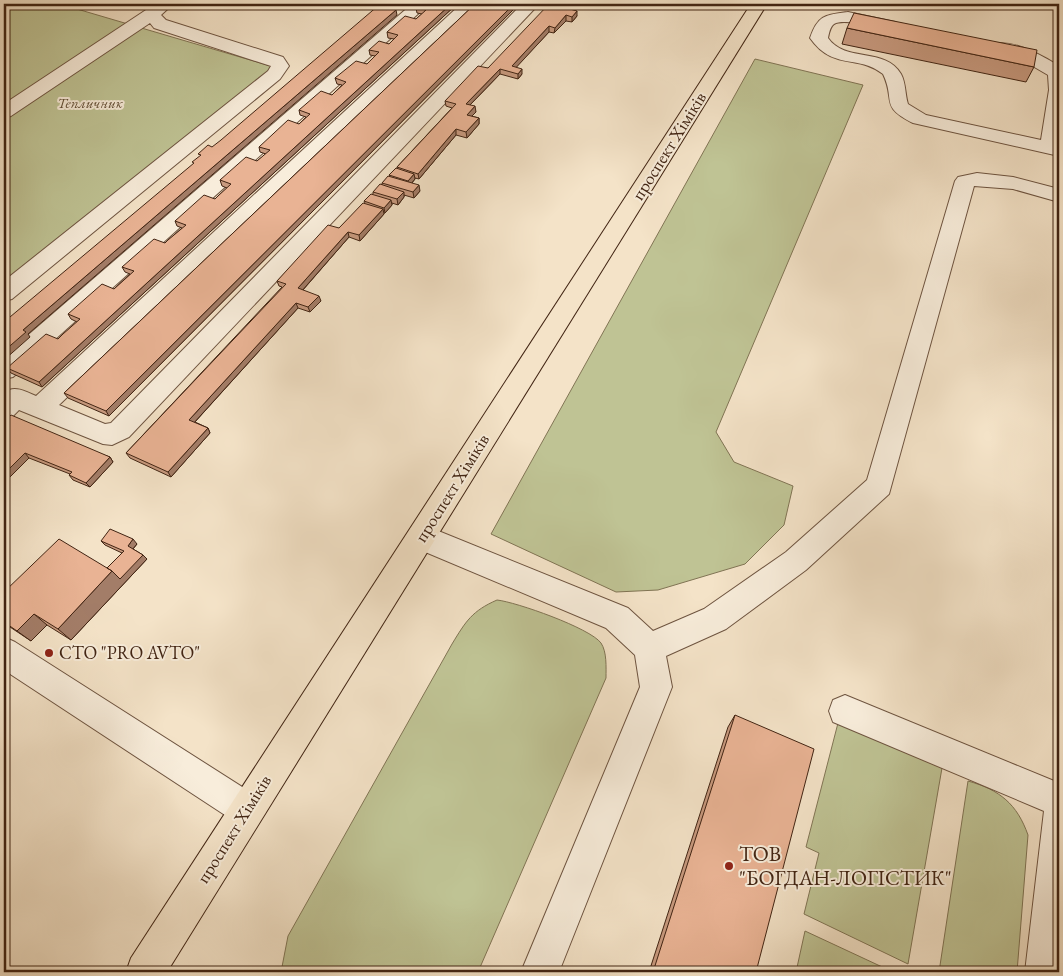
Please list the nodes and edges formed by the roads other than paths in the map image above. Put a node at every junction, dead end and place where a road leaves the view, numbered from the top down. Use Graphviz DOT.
graph roads {
  1 [pos="421,4"];
  2 [pos="470,4"];
  3 [pos="531,4"];
  4 [pos="759,4"];
  5 [pos="159,9"];
  6 [pos="904,29"];
  7 [pos="980,44"];
  8 [pos="4,112"];
  9 [pos="1054,149"];
  10 [pos="1059,196"];
  11 [pos="4,293"];
  12 [pos="4,370"];
  13 [pos="8,401"];
  14 [pos="39,408"];
  15 [pos="421,537"];
  16 [pos="649,648"];
  17 [pos="4,652"];
  18 [pos="845,710"];
  19 [pos="1059,800"];
  20 [pos="246,810"];
  21 [pos="1059,816"];
  22 [pos="145,972"];
  23 [pos="540,972"];
  24 [pos="1044,972"];
  1 -- 12 [label="lane"];
  2 -- 14 [label="lane"];
  3 -- 14 [label="lane"];
  4 -- 15 [label="main road, проспект Хіміків"];
  5 -- 8 [label="lane"];
  5 -- 11 [label="lane"];
  6 -- 9 [label="lane"];
  7 -- 9 [label="lane"];
  10 -- 16 [label="lane"];
  13 -- 14 [label="lane"];
  15 -- 16 [label="lane"];
  15 -- 20 [label="main road, проспект Хіміків"];
  16 -- 23 [label="lane"];
  17 -- 20 [label="lane"];
  18 -- 19 [label="lane"];
  20 -- 22 [label="main road, проспект Хіміків"];
  21 -- 24 [label="lane"];
}
